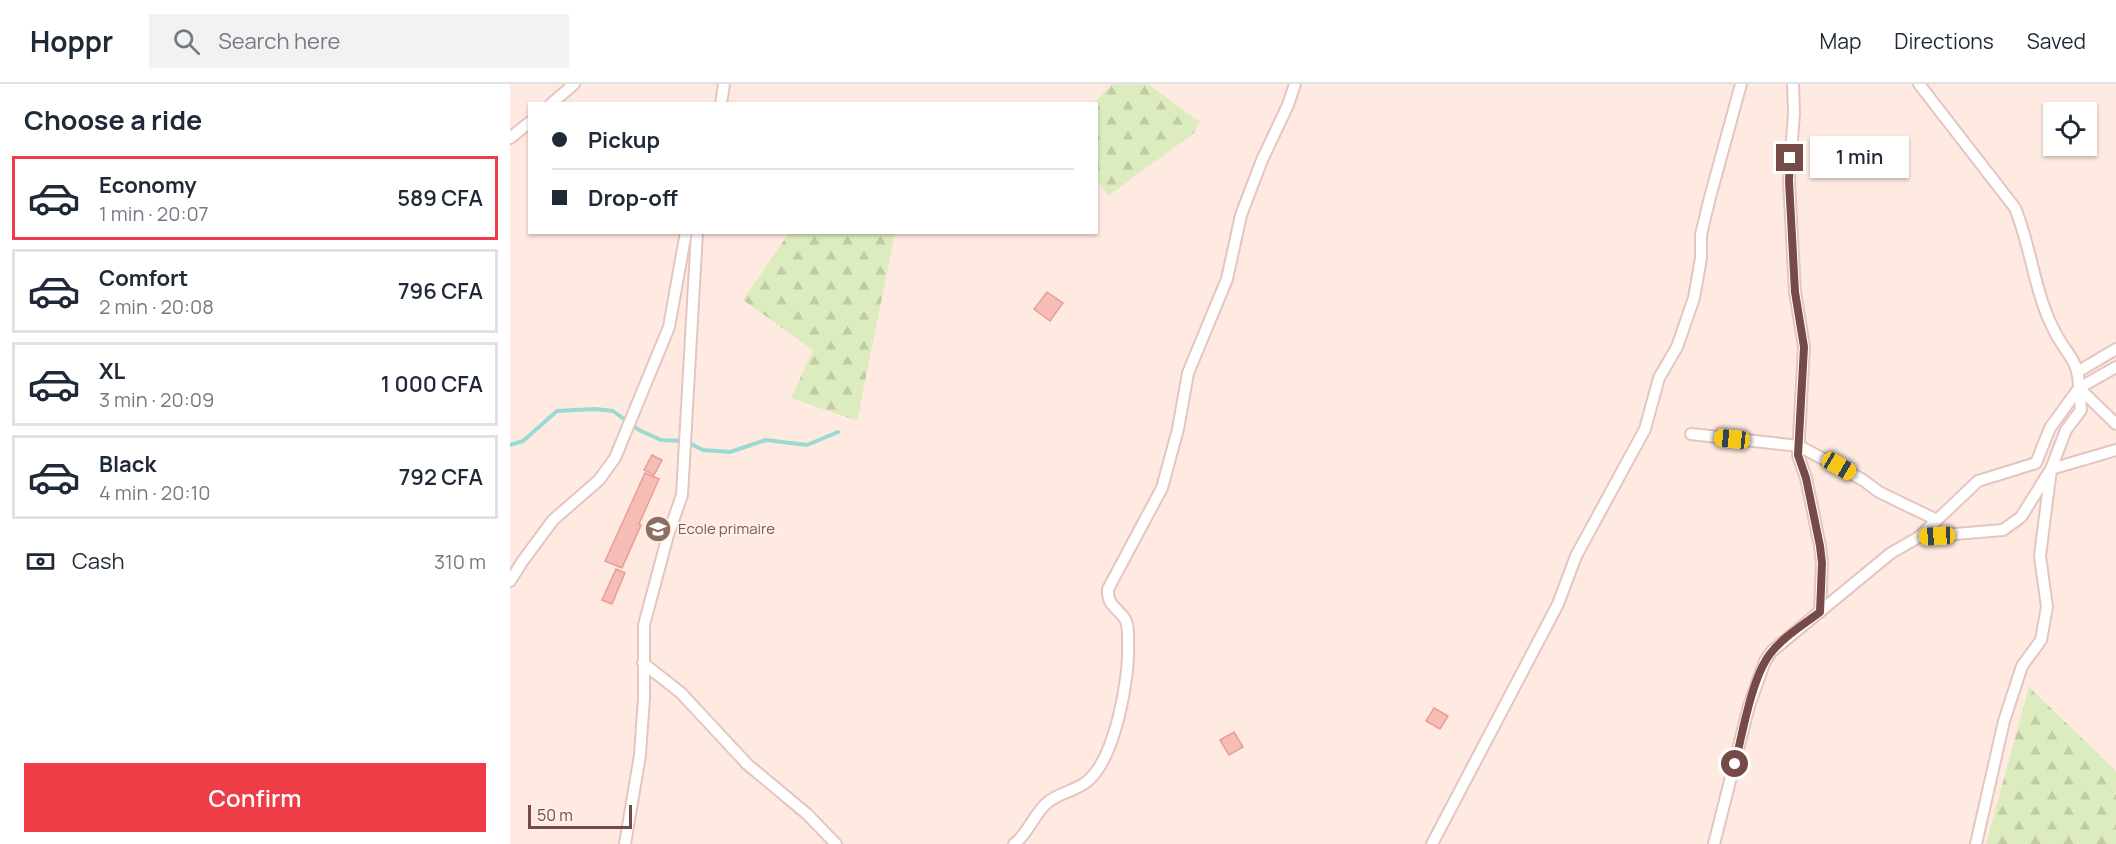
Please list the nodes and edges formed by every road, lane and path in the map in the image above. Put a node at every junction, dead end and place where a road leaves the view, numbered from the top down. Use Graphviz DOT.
graph roads {
  1 [pos="574,84"];
  2 [pos="724,84"];
  3 [pos="1295,84"];
  4 [pos="1742,84"];
  5 [pos="1793,84"];
  6 [pos="1918,84"];
  7 [pos="553,102"];
  8 [pos="721,102"];
  9 [pos="528,124"];
  10 [pos="510,138"];
  11 [pos="686,234"];
  12 [pos="697,234"];
  13 [pos="2116,349"];
  14 [pos="2116,367"];
  15 [pos="2079,371"];
  16 [pos="2079,388"];
  17 [pos="2116,424"];
  18 [pos="1691,434"];
  19 [pos="1799,446"];
  20 [pos="2116,450"];
  21 [pos="2050,469"];
  22 [pos="1937,520"];
  23 [pos="1919,537"];
  24 [pos="510,581"];
  25 [pos="1820,612"];
  26 [pos="643,663"];
  27 [pos="625,844"];
  28 [pos="836,844"];
  29 [pos="1014,844"];
  30 [pos="1432,844"];
  31 [pos="1714,844"];
  32 [pos="1976,844"];
  1 -- 7 [label="street"];
  2 -- 8 [label="street"];
  3 -- 29 [label="street"];
  4 -- 30 [label="street"];
  5 -- 19 [label="street"];
  6 -- 15 [label="street"];
  9 -- 10 [label="street"];
  11 -- 24 [label="street"];
  12 -- 26 [label="street"];
  13 -- 15 [label="street"];
  14 -- 16 [label="street"];
  15 -- 16 [label="street"];
  16 -- 17 [label="street"];
  16 -- 21 [label="street"];
  16 -- 22 [label="street"];
  18 -- 19 [label="street"];
  19 -- 22 [label="street"];
  19 -- 25 [label="street"];
  20 -- 21 [label="street"];
  21 -- 23 [label="street"];
  21 -- 32 [label="street"];
  22 -- 23 [label="street"];
  23 -- 25 [label="street"];
  25 -- 31 [label="street"];
  26 -- 27 [label="street"];
  26 -- 28 [label="street"];
}
